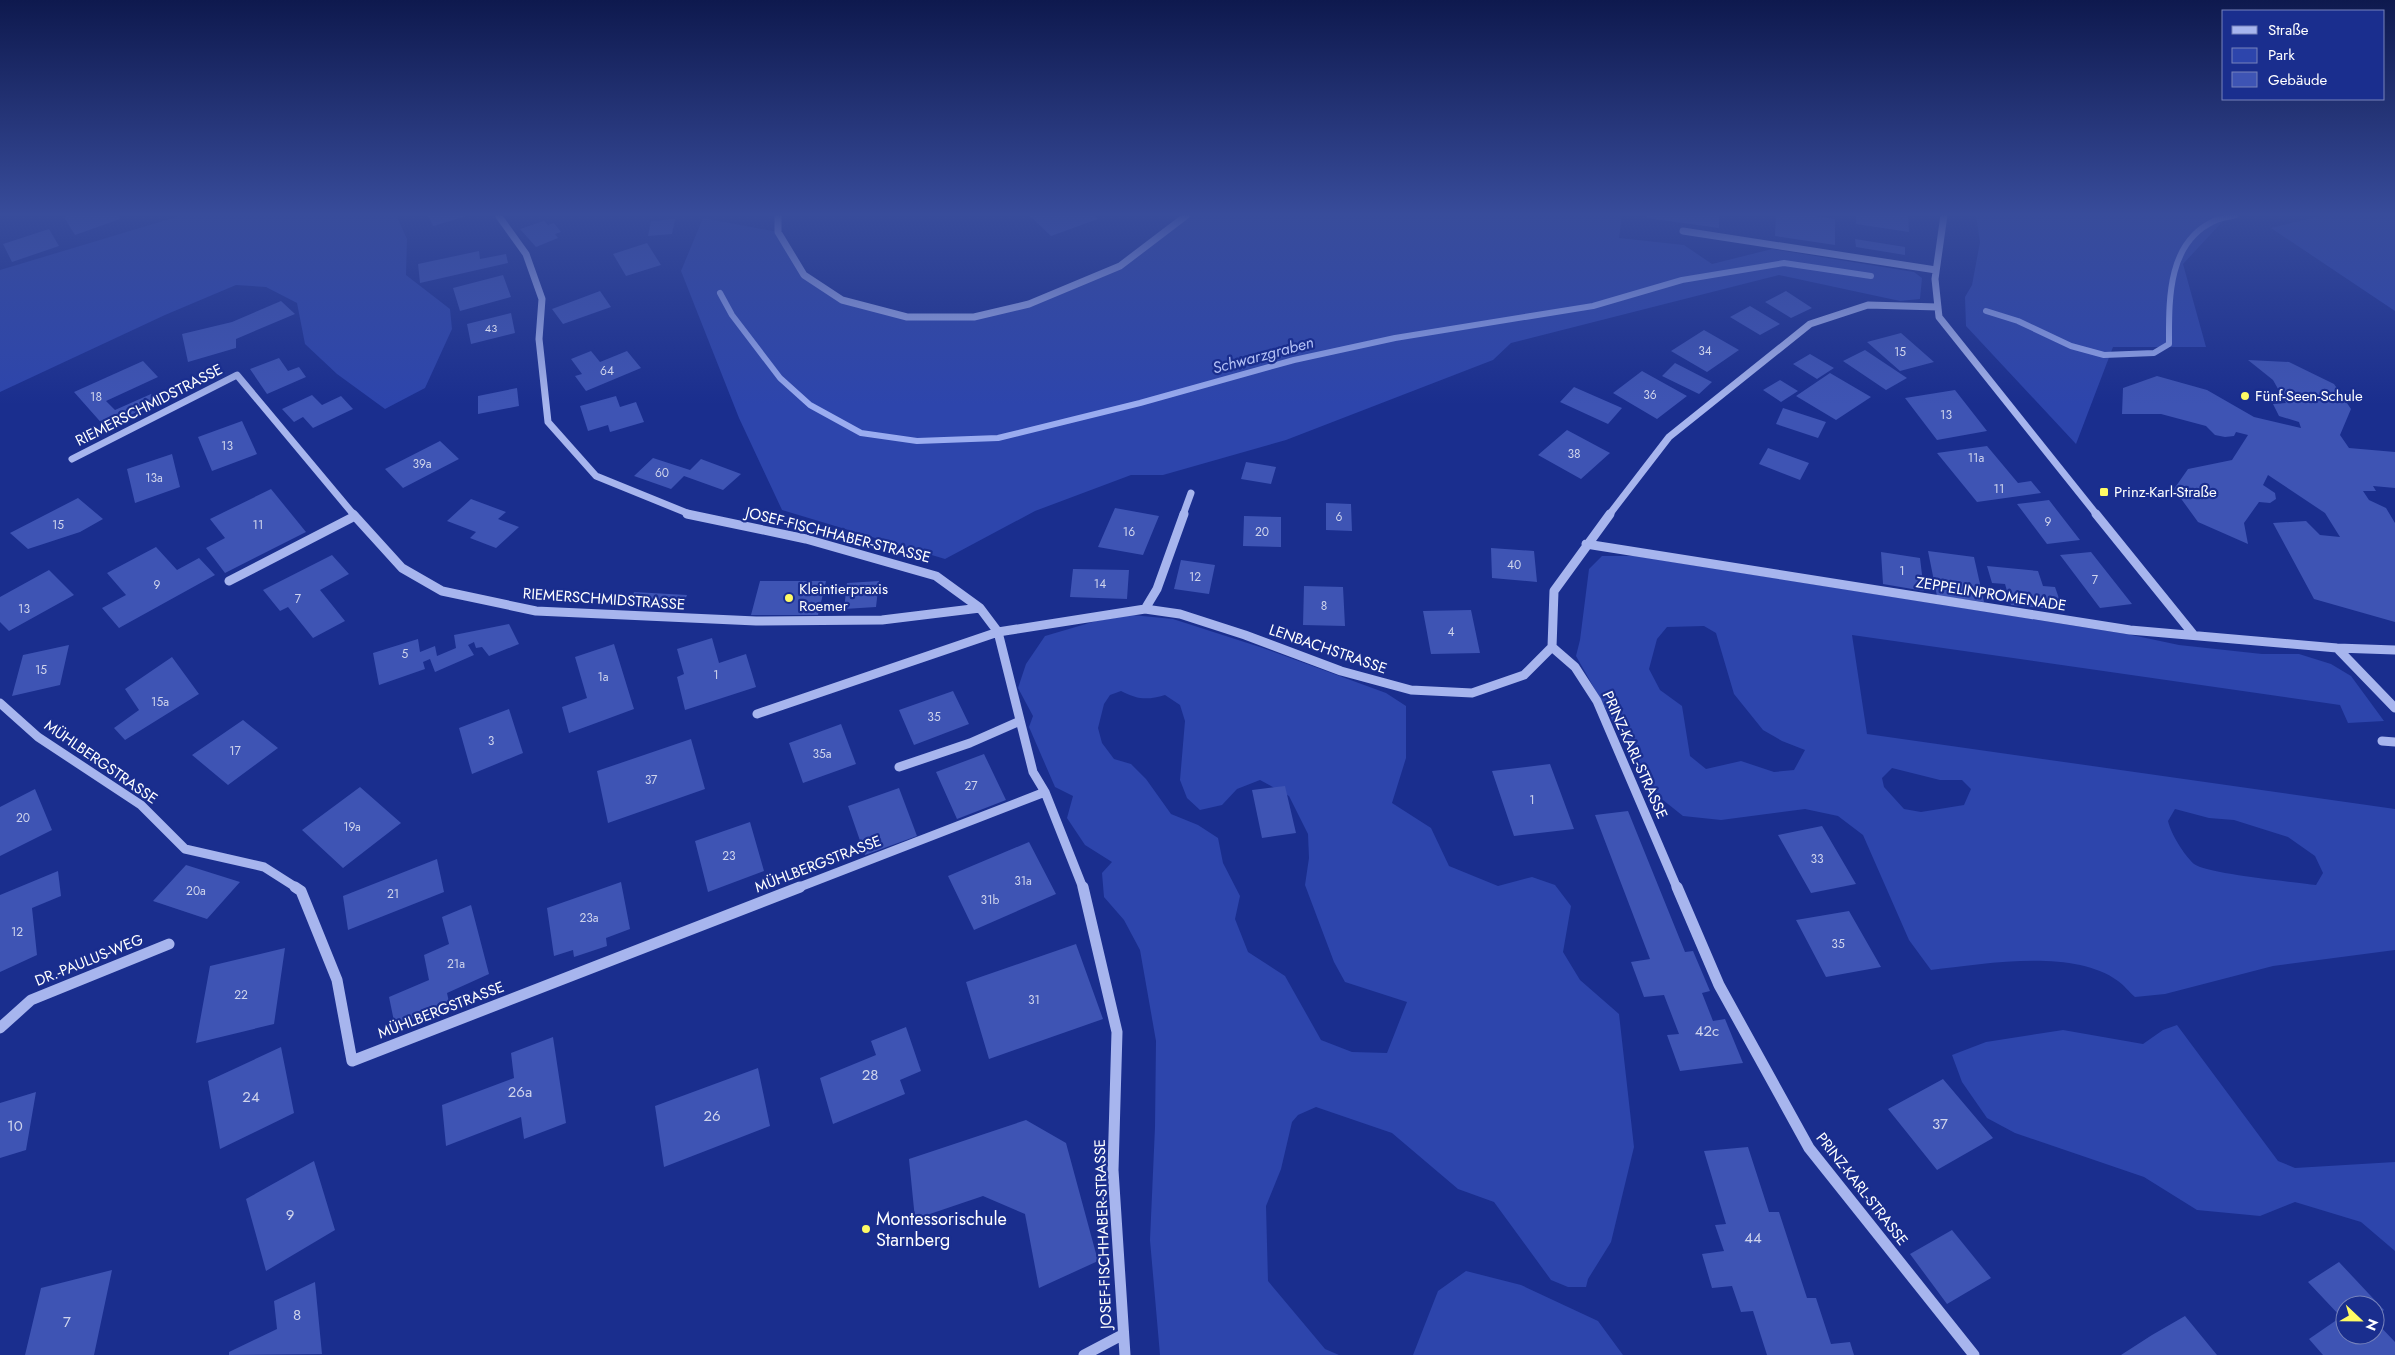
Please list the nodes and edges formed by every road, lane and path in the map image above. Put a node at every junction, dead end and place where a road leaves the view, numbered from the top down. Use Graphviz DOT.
graph roads {
  1 [pos="535,278"];
  2 [pos="809,278"];
  3 [pos="1091,278"];
  4 [pos="1935,278"];
  5 [pos="1938,307"];
  6 [pos="72,459"];
  7 [pos="1191,493"];
  8 [pos="355,516"];
  9 [pos="1586,544"];
  10 [pos="229,581"];
  11 [pos="980,608"];
  12 [pos="1145,609"];
  13 [pos="998,632"];
  14 [pos="2193,634"];
  15 [pos="1552,647"];
  16 [pos="2337,648"];
  17 [pos="2395,650"];
  18 [pos="0,703"];
  19 [pos="2395,708"];
  20 [pos="757,714"];
  21 [pos="1020,721"];
  22 [pos="2382,741"];
  23 [pos="2395,742"];
  24 [pos="899,767"];
  25 [pos="1045,792"];
  26 [pos="169,944"];
  27 [pos="0,1028"];
  28 [pos="1122,1335"];
  29 [pos="1084,1355"];
  30 [pos="1125,1355"];
  31 [pos="1974,1355"];
  1 -- 11 [label="street, JOSEF-FISCHHABER-STRASSE"];
  2 -- 3 [label="street"];
  4 -- 5 [label="street"];
  5 -- 9 [label="street"];
  5 -- 14 [label="street"];
  6 -- 8 [label="street, RIEMERSCHMIDSTRASSE"];
  7 -- 12 [label="street"];
  8 -- 10 [label="street"];
  8 -- 11 [label="street, RIEMERSCHMIDSTRASSE"];
  9 -- 14 [label="street, ZEPPELINPROMENADE"];
  9 -- 15 [label="street"];
  11 -- 13 [label="street, JOSEF-FISCHHABER-STRASSE"];
  12 -- 13 [label="street, LENBACHSTRASSE"];
  12 -- 15 [label="street, LENBACHSTRASSE"];
  13 -- 20 [label="street, LENBACHSTRASSE"];
  13 -- 21 [label="street, JOSEF-FISCHHABER-STRASSE"];
  14 -- 16 [label="street, ZEPPELINPROMENADE"];
  15 -- 31 [label="street, PRINZ-KARL-STRASSE"];
  16 -- 17 [label="street, ZEPPELINPROMENADE"];
  16 -- 19 [label="street"];
  18 -- 25 [label="street, MÜHLBERGSTRASSE"];
  21 -- 24 [label="street"];
  21 -- 25 [label="street, JOSEF-FISCHHABER-STRASSE"];
  22 -- 23 [label="street"];
  25 -- 28 [label="street, JOSEF-FISCHHABER-STRASSE"];
  26 -- 27 [label="street, DR.-PAULUS-WEG"];
  28 -- 29 [label="street"];
  28 -- 30 [label="street, JOSEF-FISCHHABER-STRASSE"];
}
